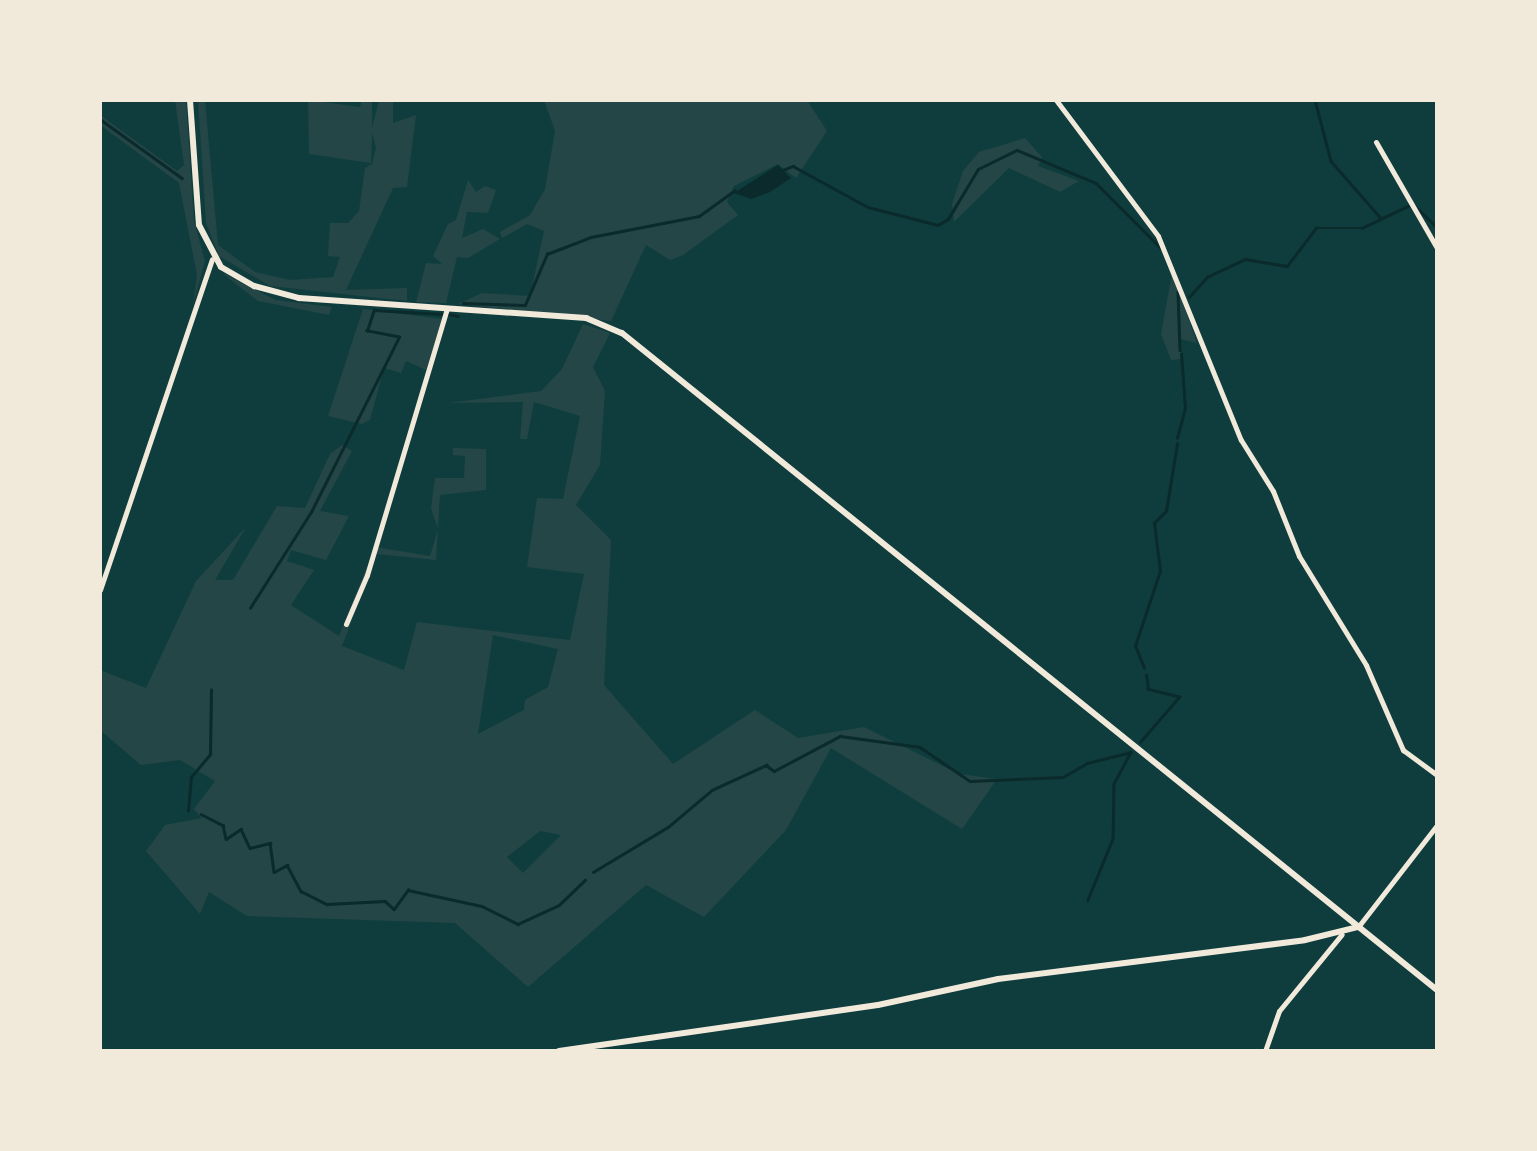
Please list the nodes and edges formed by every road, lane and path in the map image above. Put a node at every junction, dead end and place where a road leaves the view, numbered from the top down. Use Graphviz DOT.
graph roads {
  1 [pos="190,100"];
  2 [pos="1056,100"];
  3 [pos="1376,142"];
  4 [pos="1437,248"];
  5 [pos="212,259"];
  6 [pos="447,309"];
  7 [pos="100,590"];
  8 [pos="346,624"];
  9 [pos="1437,775"];
  10 [pos="1437,825"];
  11 [pos="1358,926"];
  12 [pos="1342,934"];
  13 [pos="1437,990"];
  14 [pos="560,1051"];
  15 [pos="1265,1051"];
  1 -- 5 [label="main road"];
  2 -- 9 [label="street"];
  3 -- 4 [label="street"];
  5 -- 6 [label="main road"];
  5 -- 7 [label="street"];
  6 -- 8 [label="street"];
  6 -- 11 [label="main road"];
  10 -- 11 [label="street"];
  11 -- 12 [label="main road"];
  11 -- 13 [label="main road"];
  12 -- 14 [label="main road"];
  12 -- 15 [label="street"];
}
